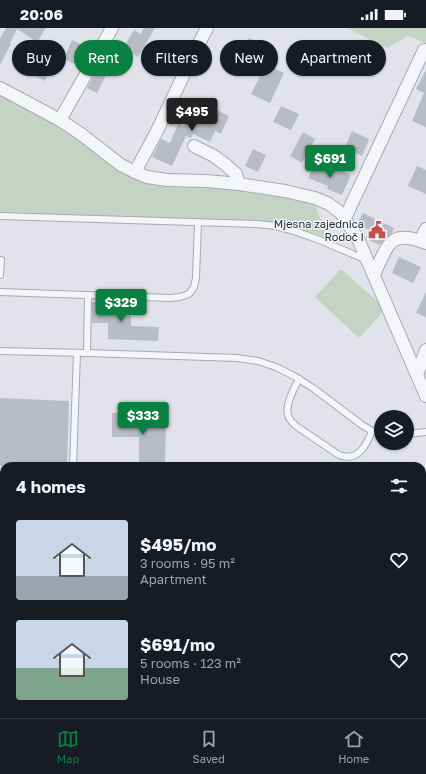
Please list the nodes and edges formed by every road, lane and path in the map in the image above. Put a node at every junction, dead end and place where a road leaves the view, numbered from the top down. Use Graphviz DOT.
graph roads {
  1 [pos="112,28"];
  2 [pos="207,28"];
  3 [pos="424,50"];
  4 [pos="0,88"];
  5 [pos="60,120"];
  6 [pos="194,146"];
  7 [pos="135,172"];
  8 [pos="239,184"];
  9 [pos="0,216"];
  10 [pos="345,218"];
  11 [pos="198,223"];
  12 [pos="426,229"];
  13 [pos="423,242"];
  14 [pos="1,260"];
  15 [pos="368,260"];
  16 [pos="374,274"];
  17 [pos="0,276"];
  18 [pos="0,292"];
  19 [pos="88,296"];
  20 [pos="426,350"];
  21 [pos="0,351"];
  22 [pos="77,353"];
  23 [pos="87,353"];
  24 [pos="417,375"];
  25 [pos="299,379"];
  26 [pos="426,396"];
  27 [pos="372,431"];
  28 [pos="426,432"];
  29 [pos="414,433"];
  30 [pos="73,462"];
  1 -- 5 [label="street"];
  2 -- 7 [label="street"];
  3 -- 10 [label="street"];
  4 -- 5 [label="street"];
  5 -- 7 [label="street"];
  6 -- 8 [label="street"];
  7 -- 8 [label="street"];
  8 -- 10 [label="street"];
  9 -- 11 [label="lane"];
  10 -- 15 [label="street"];
  11 -- 15 [label="lane"];
  11 -- 19 [label="lane"];
  12 -- 13 [label="street"];
  13 -- 16 [label="street"];
  14 -- 17 [label="lane"];
  15 -- 16 [label="street"];
  16 -- 24 [label="street"];
  18 -- 19 [label="lane"];
  19 -- 23 [label="lane"];
  20 -- 24 [label="street"];
  21 -- 22 [label="lane"];
  22 -- 23 [label="lane"];
  22 -- 30 [label="lane"];
  23 -- 25 [label="lane"];
  24 -- 26 [label="street"];
  25 -- 27 [label="lane"];
  25 -- 27 [label="lane"];
  28 -- 29 [label="lane"];
}
